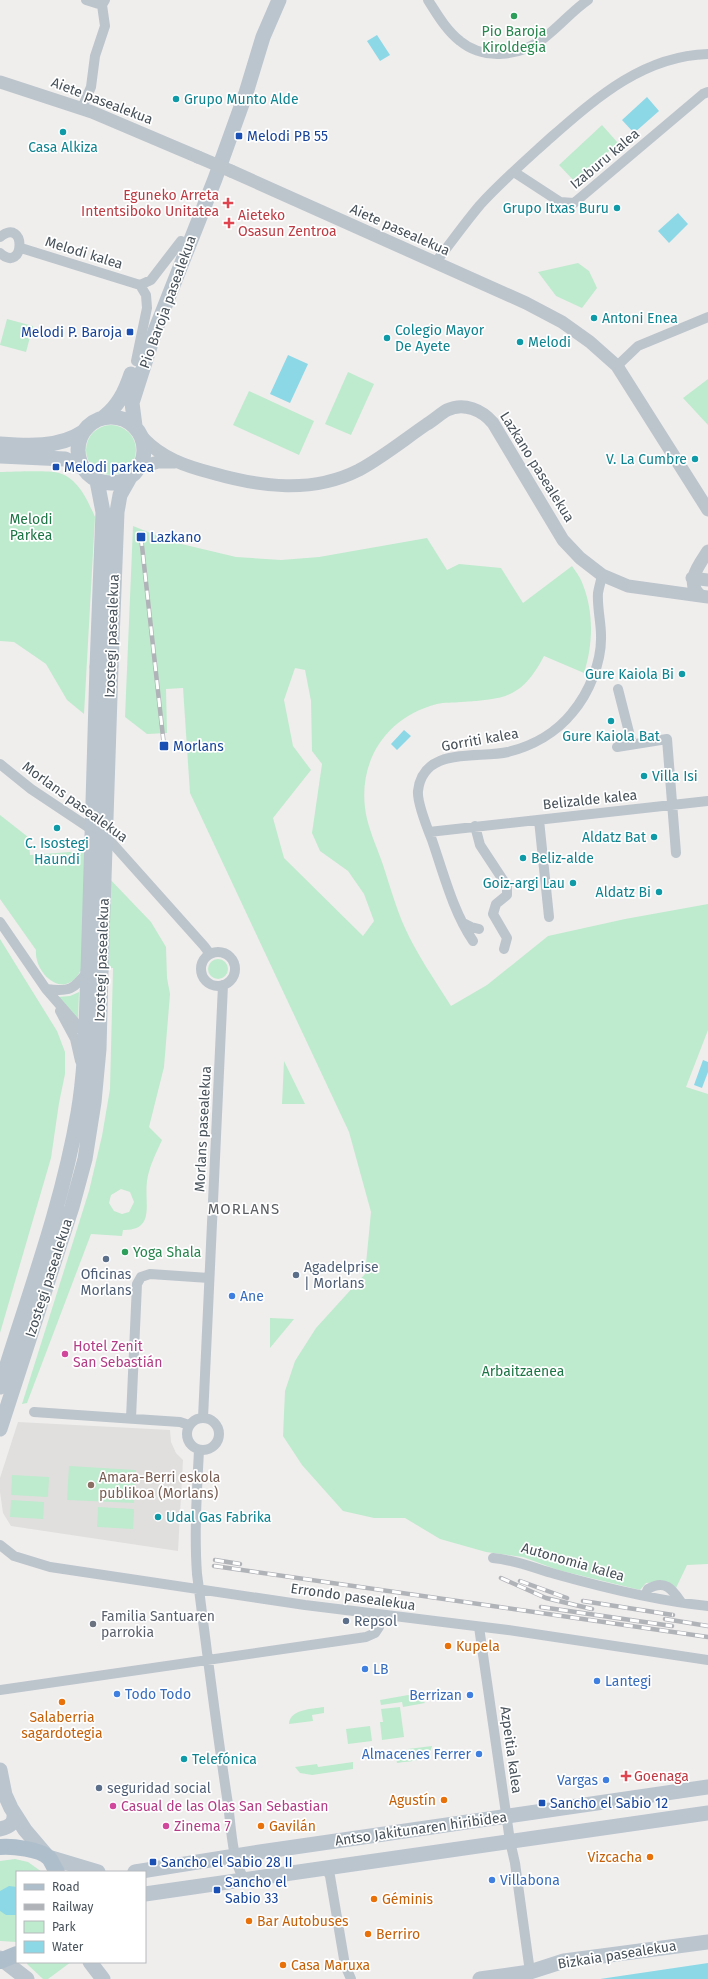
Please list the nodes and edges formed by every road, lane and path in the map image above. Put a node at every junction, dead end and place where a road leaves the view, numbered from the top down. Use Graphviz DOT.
graph roads {
  1 [pos="86,0"];
  2 [pos="268,0"];
  3 [pos="279,0"];
  4 [pos="428,0"];
  5 [pos="588,0"];
  6 [pos="104,2"];
  7 [pos="708,54"];
  8 [pos="0,82"];
  9 [pos="708,92"];
  10 [pos="82,108"];
  11 [pos="514,172"];
  12 [pos="0,237"];
  13 [pos="181,241"];
  14 [pos="20,248"];
  15 [pos="0,253"];
  16 [pos="435,263"];
  17 [pos="140,285"];
  18 [pos="708,317"];
  19 [pos="136,360"];
  20 [pos="617,366"];
  21 [pos="104,417"];
  22 [pos="83,432"];
  23 [pos="139,432"];
  24 [pos="0,444"];
  25 [pos="0,456"];
  26 [pos="177,462"];
  27 [pos="140,467"];
  28 [pos="83,468"];
  29 [pos="128,479"];
  30 [pos="97,481"];
  31 [pos="708,510"];
  32 [pos="707,550"];
  33 [pos="602,575"];
  34 [pos="692,578"];
  35 [pos="708,580"];
  36 [pos="662,590"];
  37 [pos="706,597"];
  38 [pos="104,667"];
  39 [pos="618,689"];
  40 [pos="632,744"];
  41 [pos="617,747"];
  42 [pos="0,764"];
  43 [pos="708,801"];
  44 [pos="672,805"];
  45 [pos="540,820"];
  46 [pos="475,826"];
  47 [pos="429,832"];
  48 [pos="676,853"];
  49 [pos="548,916"];
  50 [pos="0,922"];
  51 [pos="464,923"];
  52 [pos="480,929"];
  53 [pos="473,941"];
  54 [pos="504,949"];
  55 [pos="210,954"];
  56 [pos="95,970"];
  57 [pos="223,985"];
  58 [pos="46,989"];
  59 [pos="86,1033"];
  60 [pos="83,1070"];
  61 [pos="94,1102"];
  62 [pos="209,1278"];
  63 [pos="0,1387"];
  64 [pos="34,1412"];
  65 [pos="131,1418"];
  66 [pos="203,1418"];
  67 [pos="189,1425"];
  68 [pos="0,1429"];
  69 [pos="199,1450"];
  70 [pos="0,1545"];
  71 [pos="493,1558"];
  72 [pos="199,1589"];
  73 [pos="645,1596"];
  74 [pos="682,1602"];
  75 [pos="708,1606"];
  76 [pos="378,1615"];
  77 [pos="478,1627"];
  78 [pos="208,1660"];
  79 [pos="708,1660"];
  80 [pos="0,1690"];
  81 [pos="0,1770"];
  82 [pos="708,1787"];
  83 [pos="708,1813"];
  84 [pos="14,1814"];
  85 [pos="507,1816"];
  86 [pos="0,1828"];
  87 [pos="510,1841"];
  88 [pos="0,1847"];
  89 [pos="236,1856"];
  90 [pos="48,1857"];
  91 [pos="326,1868"];
  92 [pos="56,1871"];
  93 [pos="95,1871"];
  94 [pos="141,1871"];
  95 [pos="245,1880"];
  96 [pos="146,1894"];
  97 [pos="708,1942"];
  98 [pos="6,1956"];
  99 [pos="91,1963"];
  100 [pos="530,1972"];
  101 [pos="27,1979"];
  102 [pos="103,1979"];
  103 [pos="351,1979"];
  104 [pos="480,1979"];
  1 -- 6 [label="street"];
  2 -- 13 [label="main road, Pio Baroja pasealekua"];
  3 -- 23 [label="main road, Pio Baroja pasealekua"];
  4 -- 5 [label="street"];
  6 -- 10 [label="street"];
  7 -- 11 [label="street"];
  8 -- 10 [label="street, Aiete pasealekua"];
  9 -- 11 [label="street, Izaburu kalea"];
  10 -- 16 [label="street, Aiete pasealekua, bridge"];
  11 -- 16 [label="street"];
  12 -- 14 [label="street"];
  13 -- 17 [label="street"];
  13 -- 19 [label="main road, Pio Baroja pasealekua"];
  14 -- 15 [label="street"];
  14 -- 17 [label="street, Melodi kalea"];
  16 -- 20 [label="street, Aiete pasealekua"];
  17 -- 19 [label="street"];
  18 -- 20 [label="street"];
  19 -- 21 [label="main road, Pio Baroja pasealekua"];
  20 -- 31 [label="street, Aiete pasealekua"];
  21 -- 22 [label="main road"];
  21 -- 23 [label="main road"];
  22 -- 24 [label="main road"];
  22 -- 28 [label="main road"];
  23 -- 26 [label="street"];
  23 -- 27 [label="main road"];
  25 -- 28 [label="main road"];
  26 -- 27 [label="street"];
  26 -- 33 [label="street, Lazkano pasealekua"];
  27 -- 29 [label="main road"];
  28 -- 30 [label="main road"];
  29 -- 30 [label="main road"];
  29 -- 38 [label="main road, Izostegi pasealekua"];
  30 -- 38 [label="main road, Izostegi pasealekua"];
  32 -- 34 [label="street"];
  33 -- 36 [label="street, Lazkano pasealekua"];
  33 -- 47 [label="street, Gorriti kalea"];
  34 -- 35 [label="street"];
  34 -- 36 [label="street"];
  34 -- 37 [label="street"];
  36 -- 37 [label="street, Lazkano pasealekua"];
  38 -- 56 [label="main road, Izostegi pasealekua, bridge"];
  39 -- 40 [label="street"];
  40 -- 41 [label="street"];
  40 -- 44 [label="street"];
  42 -- 55 [label="street, Morlans pasealekua"];
  43 -- 44 [label="street, Belizalde kalea"];
  44 -- 45 [label="street, Belizalde kalea"];
  44 -- 48 [label="street"];
  45 -- 46 [label="street, Belizalde kalea"];
  45 -- 49 [label="street"];
  46 -- 47 [label="street, Belizalde kalea"];
  46 -- 54 [label="street"];
  47 -- 51 [label="street, Gorriti kalea"];
  50 -- 58 [label="street"];
  51 -- 52 [label="street"];
  51 -- 53 [label="street, Gorriti kalea"];
  55 -- 57 [label="street"];
  55 -- 57 [label="street"];
  56 -- 58 [label="street"];
  56 -- 59 [label="main road, Izostegi pasealekua"];
  56 -- 61 [label="main road, Izostegi pasealekua"];
  57 -- 62 [label="street, Morlans pasealekua"];
  58 -- 59 [label="street"];
  58 -- 60 [label="street"];
  59 -- 60 [label="main road, Izostegi pasealekua"];
  59 -- 61 [label="street"];
  60 -- 63 [label="main road, Izostegi pasealekua"];
  61 -- 68 [label="main road, Izostegi pasealekua"];
  62 -- 65 [label="street"];
  62 -- 66 [label="street, Morlans pasealekua"];
  64 -- 65 [label="street"];
  65 -- 67 [label="street"];
  66 -- 67 [label="street"];
  66 -- 69 [label="street"];
  67 -- 69 [label="street"];
  69 -- 72 [label="street"];
  70 -- 72 [label="street, Errondo pasealekua"];
  71 -- 73 [label="street, Autonomia kalea"];
  72 -- 76 [label="street, Errondo pasealekua"];
  72 -- 78 [label="street"];
  73 -- 74 [label="street, Autonomia kalea"];
  73 -- 74 [label="street"];
  74 -- 75 [label="street, Autonomia kalea"];
  76 -- 77 [label="street, Errondo pasealekua"];
  76 -- 78 [label="street"];
  77 -- 79 [label="street, Errondo pasealekua"];
  77 -- 85 [label="street, Azpeitia kalea"];
  78 -- 80 [label="street"];
  78 -- 89 [label="street"];
  81 -- 84 [label="main road"];
  82 -- 85 [label="main road, Antso Jakitunaren hiribidea"];
  83 -- 87 [label="main road, Antso Jakitunaren hiribidea"];
  84 -- 86 [label="main road"];
  84 -- 90 [label="main road"];
  85 -- 87 [label="street, Azpeitia kalea"];
  85 -- 89 [label="main road, Antso Jakitunaren hiribidea"];
  87 -- 91 [label="main road, Antso Jakitunaren hiribidea"];
  87 -- 100 [label="street, Azpeitia kalea"];
  88 -- 90 [label="main road"];
  89 -- 94 [label="main road, Antso Jakitunaren hiribidea"];
  89 -- 95 [label="street"];
  90 -- 92 [label="main road"];
  90 -- 93 [label="main road"];
  91 -- 95 [label="main road, Antso Jakitunaren hiribidea"];
  91 -- 103 [label="street"];
  95 -- 96 [label="main road, Antso Jakitunaren hiribidea"];
  97 -- 100 [label="main road, Bizkaia pasealekua"];
  98 -- 101 [label="main road"];
  99 -- 102 [label="main road"];
  100 -- 104 [label="main road, Bizkaia pasealekua"];
}
